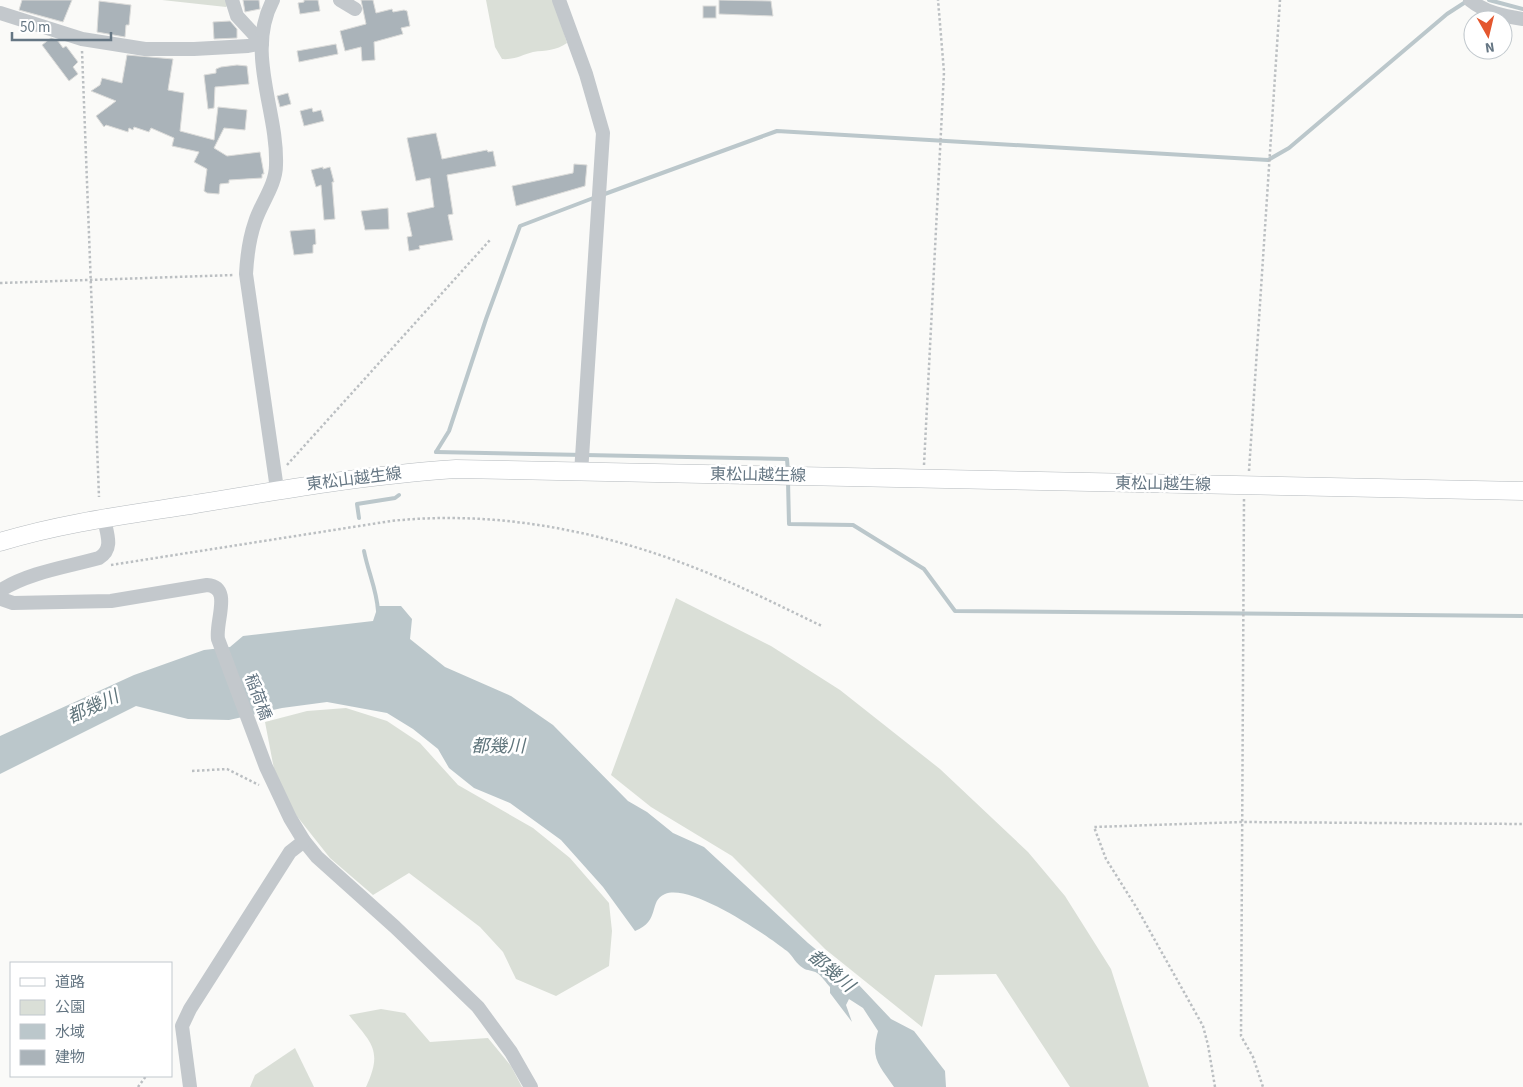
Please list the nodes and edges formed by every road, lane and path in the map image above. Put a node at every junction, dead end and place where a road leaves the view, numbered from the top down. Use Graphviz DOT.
graph roads {
  1 [pos="232,0"];
  2 [pos="274,0"];
  3 [pos="340,0"];
  4 [pos="559,0"];
  5 [pos="938,0"];
  6 [pos="1280,0"];
  7 [pos="1470,0"];
  8 [pos="355,9"];
  9 [pos="0,13"];
  10 [pos="1523,19"];
  11 [pos="82,39"];
  12 [pos="262,43"];
  13 [pos="490,240"];
  14 [pos="246,274"];
  15 [pos="89,281"];
  16 [pos="0,284"];
  17 [pos="581,473"];
  18 [pos="923,479"];
  19 [pos="276,481"];
  20 [pos="1246,485"];
  21 [pos="1523,491"];
  22 [pos="99,497"];
  23 [pos="104,519"];
  24 [pos="0,542"];
  25 [pos="106,567"];
  26 [pos="822,626"];
  27 [pos="192,771"];
  28 [pos="278,794"];
  29 [pos="1241,822"];
  30 [pos="1523,824"];
  31 [pos="304,841"];
  32 [pos="190,1087"];
  33 [pos="532,1087"];
  34 [pos="1215,1087"];
  35 [pos="1263,1087"];
  1 -- 12 [label="street"];
  2 -- 12 [label="street"];
  3 -- 8 [label="street"];
  4 -- 17 [label="street"];
  5 -- 18 [label="path"];
  6 -- 20 [label="path"];
  7 -- 10 [label="street"];
  9 -- 11 [label="street"];
  11 -- 12 [label="street"];
  11 -- 15 [label="path"];
  12 -- 14 [label="street"];
  13 -- 19 [label="path"];
  14 -- 15 [label="path"];
  14 -- 19 [label="street"];
  15 -- 16 [label="path"];
  15 -- 22 [label="path"];
  17 -- 18 [label="main road, 東松山越生線"];
  17 -- 19 [label="main road, 東松山越生線"];
  18 -- 20 [label="main road, 東松山越生線"];
  19 -- 23 [label="main road, 東松山越生線"];
  20 -- 21 [label="main road, 東松山越生線"];
  20 -- 29 [label="path"];
  23 -- 24 [label="main road, 東松山越生線"];
  23 -- 28 [label="street, 稲荷橋"];
  25 -- 26 [label="path"];
  27 -- 28 [label="path"];
  28 -- 31 [label="street, 稲荷橋"];
  29 -- 30 [label="path"];
  29 -- 34 [label="path"];
  29 -- 35 [label="path"];
  31 -- 32 [label="street"];
  31 -- 33 [label="street, 稲荷橋"];
}
